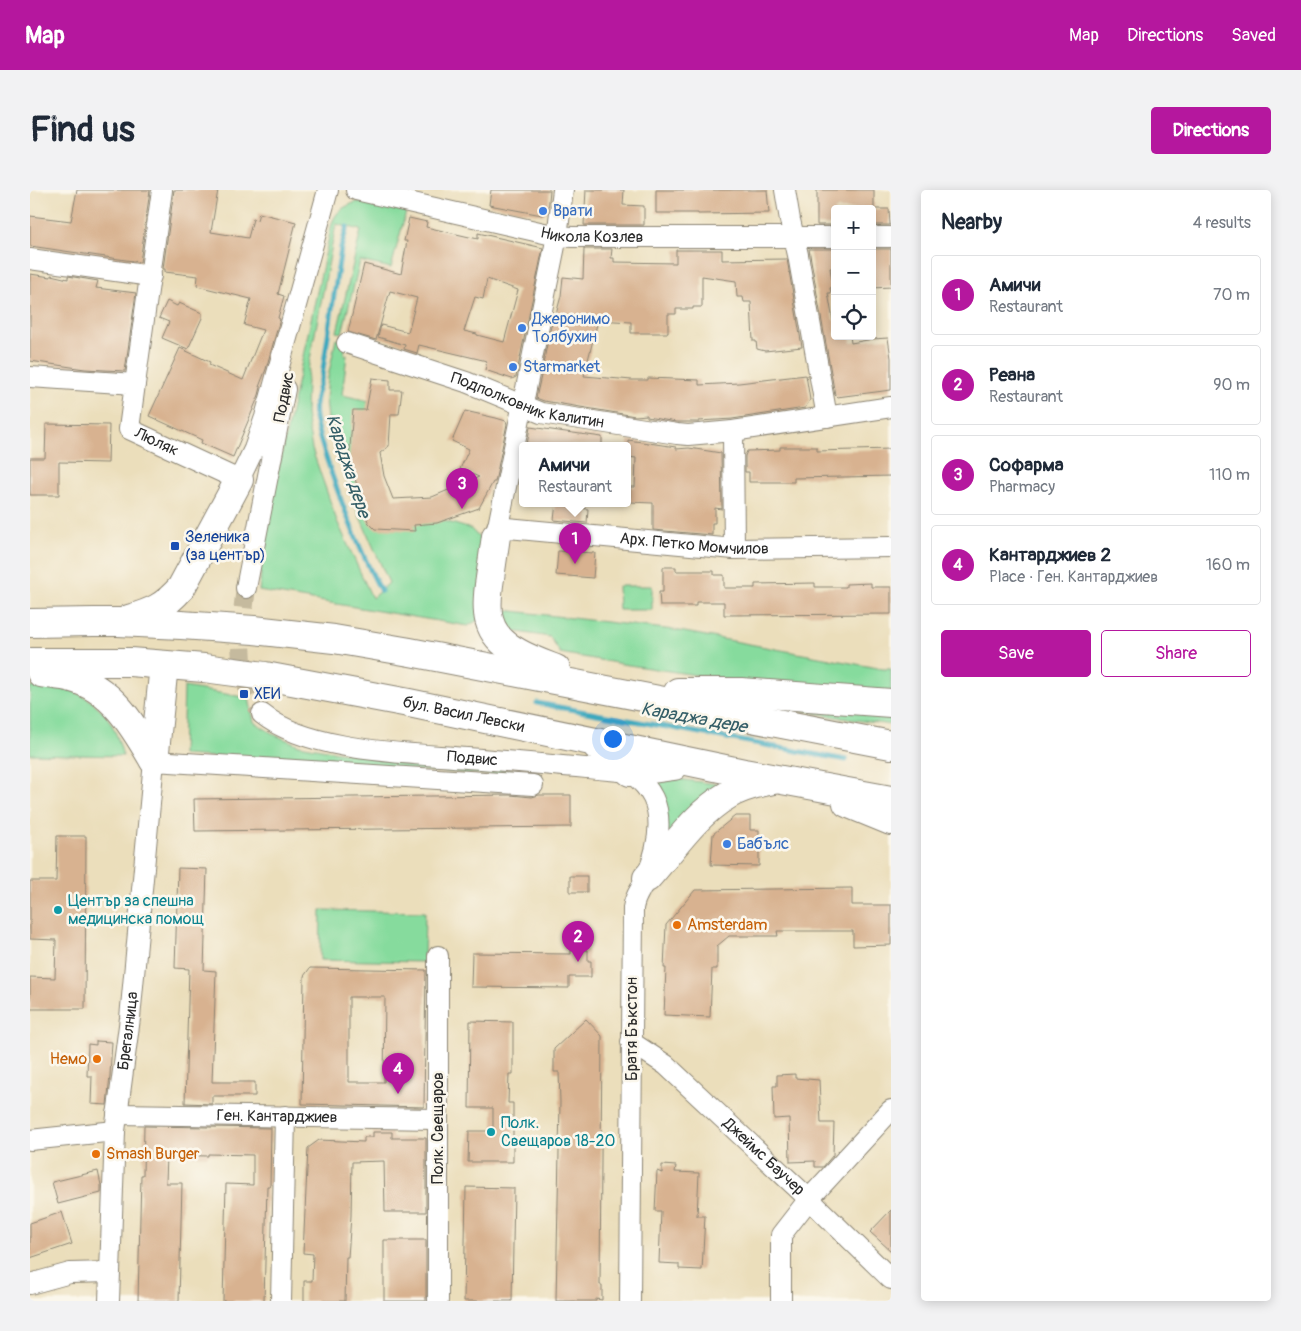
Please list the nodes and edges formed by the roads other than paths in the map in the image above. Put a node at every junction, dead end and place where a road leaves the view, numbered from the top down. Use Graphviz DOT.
graph roads {
  1 [pos="162,190"];
  2 [pos="563,190"];
  3 [pos="785,190"];
  4 [pos="364,192"];
  5 [pos="326,198"];
  6 [pos="557,236"];
  7 [pos="795,237"];
  8 [pos="831,237"];
  9 [pos="876,237"];
  10 [pos="891,237"];
  11 [pos="30,259"];
  12 [pos="151,276"];
  13 [pos="347,343"];
  14 [pos="30,377"];
  15 [pos="135,384"];
  16 [pos="522,404"];
  17 [pos="891,407"];
  18 [pos="827,417"];
  19 [pos="733,432"];
  20 [pos="239,480"];
  21 [pos="496,531"];
  22 [pos="891,547"];
  23 [pos="734,549"];
  24 [pos="246,588"];
  25 [pos="118,622"];
  26 [pos="30,624"];
  27 [pos="30,662"];
  28 [pos="164,664"];
  29 [pos="30,672"];
  30 [pos="607,690"];
  31 [pos="891,703"];
  32 [pos="262,714"];
  33 [pos="587,740"];
  34 [pos="891,745"];
  35 [pos="154,761"];
  36 [pos="696,763"];
  37 [pos="630,772"];
  38 [pos="788,781"];
  39 [pos="533,785"];
  40 [pos="891,800"];
  41 [pos="891,821"];
  42 [pos="647,878"];
  43 [pos="438,956"];
  44 [pos="631,1042"];
  45 [pos="891,1110"];
  46 [pos="286,1116"];
  47 [pos="437,1119"];
  48 [pos="116,1122"];
  49 [pos="30,1140"];
  50 [pos="808,1198"];
  51 [pos="109,1272"];
  52 [pos="891,1280"];
  53 [pos="30,1284"];
  54 [pos="109,1301"];
  55 [pos="281,1301"];
  56 [pos="438,1301"];
  57 [pos="630,1301"];
  58 [pos="781,1301"];
  1 -- 12 [label="street"];
  2 -- 6 [label="street"];
  3 -- 7 [label="street"];
  4 -- 6 [label="street, Никола Козлев"];
  5 -- 20 [label="street, Подвис"];
  5 -- 24 [label="street, Подвис"];
  6 -- 7 [label="street, Никола Козлев"];
  6 -- 16 [label="street"];
  7 -- 8 [label="street, Никола Козлев"];
  7 -- 18 [label="street"];
  9 -- 10 [label="street"];
  11 -- 12 [label="street"];
  12 -- 15 [label="street"];
  13 -- 16 [label="street, Подполковник Калитин"];
  14 -- 15 [label="street"];
  15 -- 20 [label="street, Люляк"];
  16 -- 19 [label="street, Подполковник Калитин"];
  16 -- 21 [label="street"];
  17 -- 18 [label="street, Подполковник Калитин"];
  18 -- 19 [label="street, Подполковник Калитин"];
  19 -- 23 [label="street"];
  20 -- 25 [label="highway"];
  21 -- 23 [label="street, Арх. Петко Момчилов"];
  21 -- 30 [label="highway"];
  22 -- 23 [label="street, Арх. Петко Момчилов"];
  25 -- 26 [label="highway"];
  25 -- 30 [label="highway"];
  27 -- 28 [label="highway, бул. Васил Левски"];
  28 -- 33 [label="highway, бул. Васил Левски"];
  28 -- 35 [label="highway"];
  29 -- 35 [label="highway"];
  30 -- 31 [label="highway"];
  30 -- 34 [label="highway"];
  32 -- 37 [label="street, Подвис"];
  33 -- 36 [label="highway, бул. Васил Левски"];
  33 -- 37 [label="highway"];
  35 -- 39 [label="street"];
  35 -- 48 [label="street, Брегалница"];
  36 -- 37 [label="highway"];
  36 -- 38 [label="highway, бул. Васил Левски"];
  37 -- 42 [label="street, Братя Бъкстон"];
  38 -- 40 [label="highway, бул. Васил Левски"];
  38 -- 41 [label="highway"];
  38 -- 42 [label="highway"];
  42 -- 44 [label="street, Братя Бъкстон"];
  43 -- 47 [label="street, Полк. Свещаров"];
  44 -- 50 [label="street, Джеймс Баучер"];
  44 -- 57 [label="street, Братя Бъкстон"];
  45 -- 50 [label="street"];
  46 -- 47 [label="street, Ген. Кантарджиев"];
  46 -- 48 [label="street, Ген. Кантарджиев"];
  46 -- 55 [label="street"];
  47 -- 56 [label="street, Полк. Свещаров"];
  48 -- 49 [label="street, Ген. Кантарджиев"];
  48 -- 51 [label="street, Брегалница"];
  50 -- 52 [label="street, Джеймс Баучер"];
  50 -- 58 [label="street"];
  51 -- 53 [label="street"];
  51 -- 54 [label="street, Брегалница"];
}
